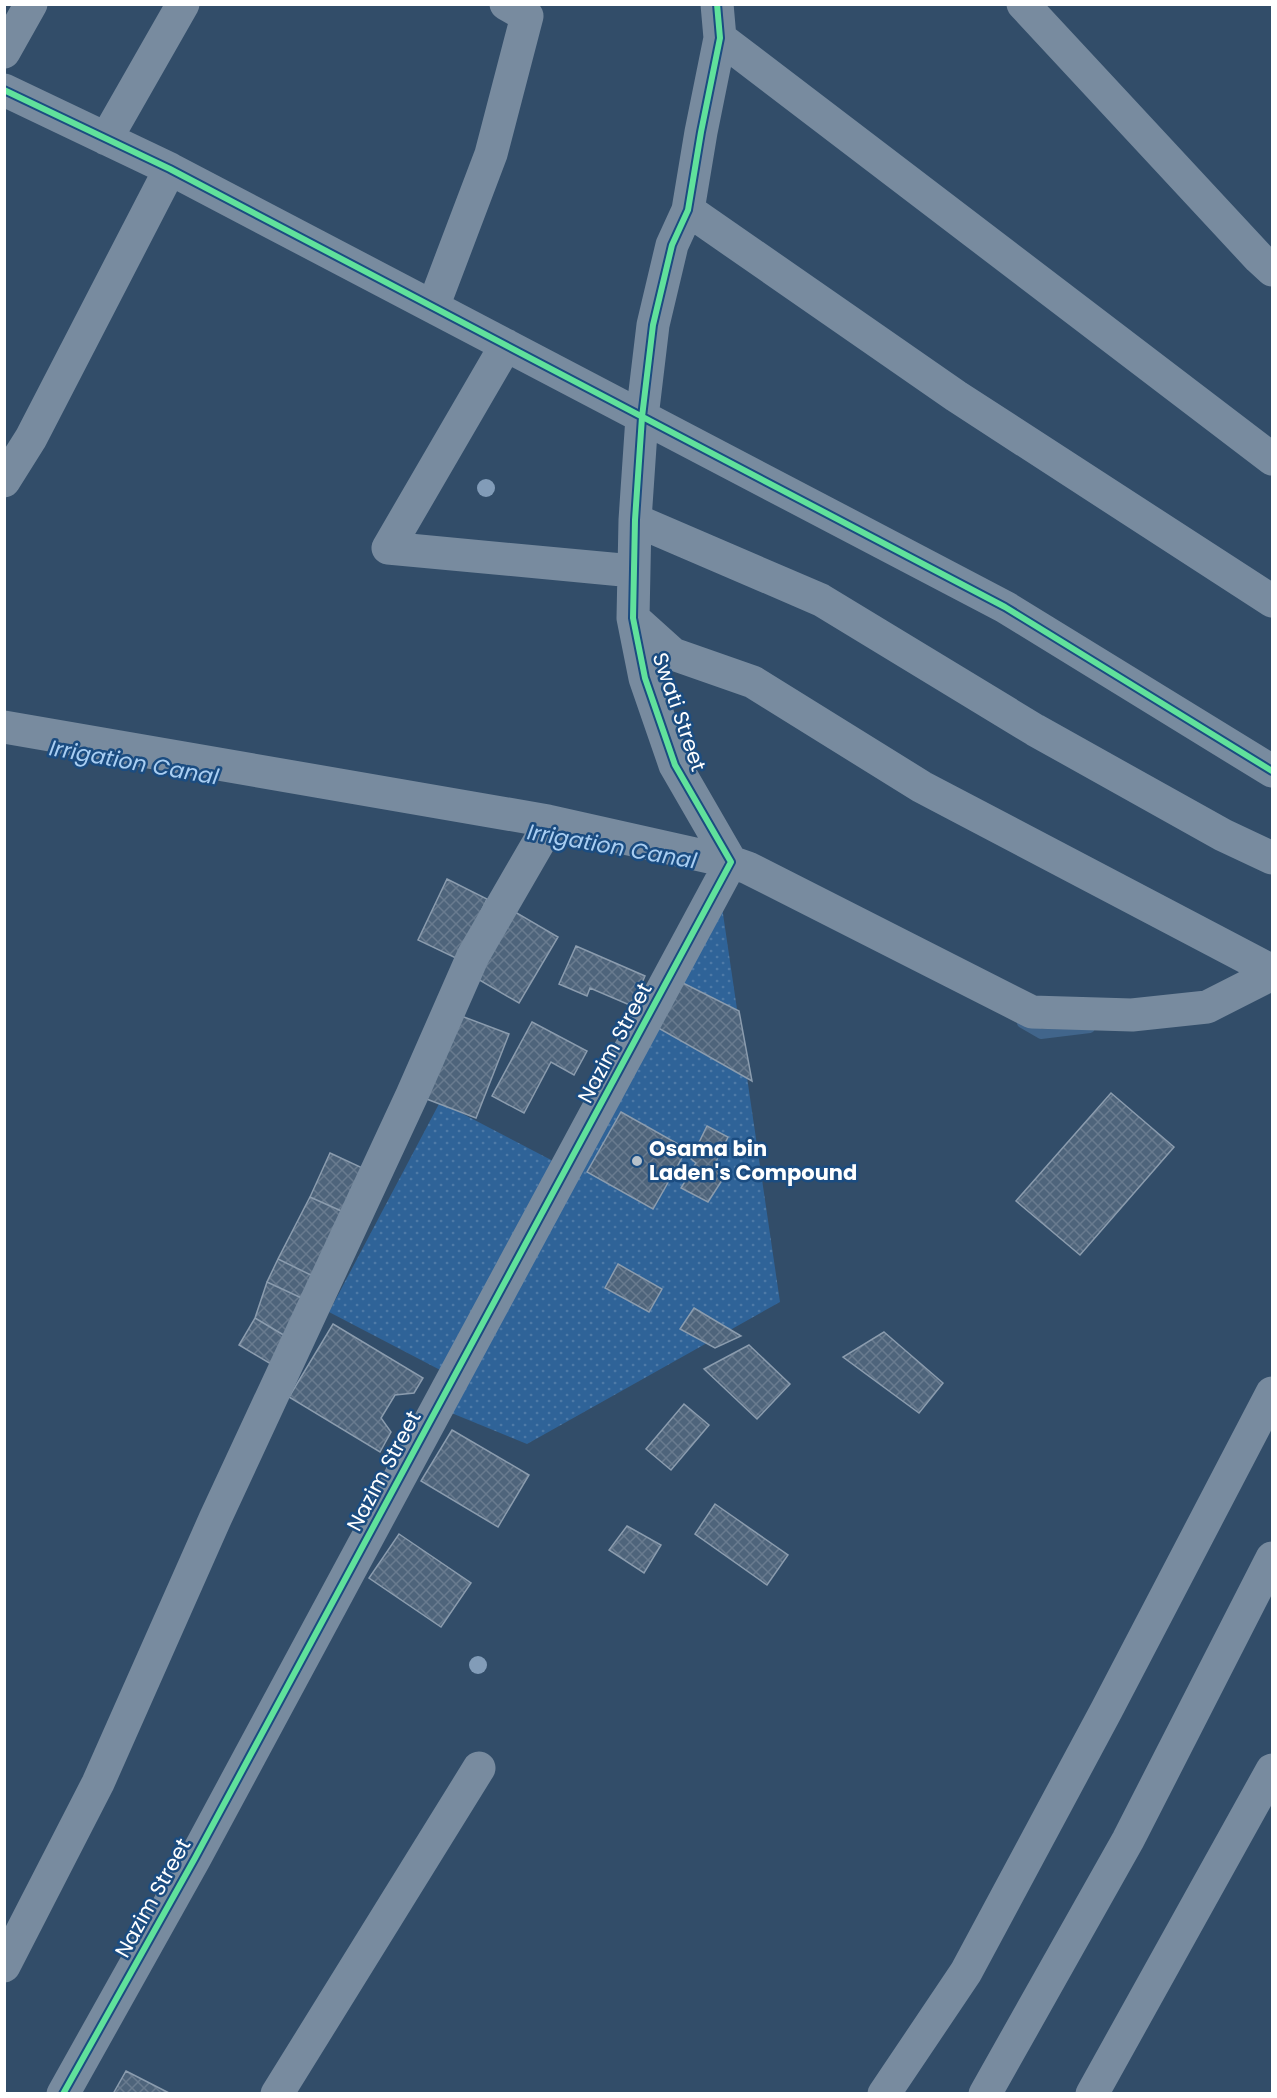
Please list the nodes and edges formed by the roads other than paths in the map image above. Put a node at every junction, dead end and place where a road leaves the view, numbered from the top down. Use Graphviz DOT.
graph roads {
  1 [pos="31,4"];
  2 [pos="183,4"];
  3 [pos="506,4"];
  4 [pos="717,4"];
  5 [pos="1023,4"];
  6 [pos="720,38"];
  7 [pos="4,52"];
  8 [pos="4,90"];
  9 [pos="106,139"];
  10 [pos="170,169"];
  11 [pos="688,210"];
  12 [pos="1272,270"];
  13 [pos="433,307"];
  14 [pos="506,345"];
  15 [pos="642,417"];
  16 [pos="1272,459"];
  17 [pos="4,481"];
  18 [pos="635,520"];
  19 [pos="633,571"];
  20 [pos="1272,601"];
  21 [pos="633,618"];
  22 [pos="4,727"];
  23 [pos="1272,771"];
  24 [pos="548,821"];
  25 [pos="1272,858"];
  26 [pos="731,862"];
  27 [pos="1272,973"];
  28 [pos="1272,1393"];
  29 [pos="1272,1558"];
  30 [pos="479,1768"];
  31 [pos="1272,1770"];
  32 [pos="4,1966"];
  33 [pos="63,2094"];
  34 [pos="277,2094"];
  35 [pos="884,2094"];
  36 [pos="985,2094"];
  37 [pos="1092,2094"];
  1 -- 7 [label="street"];
  2 -- 9 [label="street"];
  3 -- 13 [label="street"];
  4 -- 6 [label="street, Swati Street"];
  5 -- 12 [label="street"];
  6 -- 11 [label="street, Swati Street"];
  6 -- 16 [label="street"];
  8 -- 9 [label="street"];
  9 -- 10 [label="street"];
  10 -- 13 [label="street"];
  10 -- 17 [label="street"];
  11 -- 15 [label="street, Swati Street"];
  11 -- 20 [label="street"];
  13 -- 14 [label="street"];
  14 -- 15 [label="street"];
  14 -- 19 [label="street"];
  15 -- 18 [label="street, Swati Street"];
  15 -- 23 [label="street"];
  18 -- 19 [label="street, Swati Street"];
  18 -- 25 [label="street"];
  19 -- 21 [label="street, Swati Street"];
  21 -- 26 [label="street, Swati Street"];
  21 -- 27 [label="street"];
  22 -- 24 [label="street"];
  24 -- 26 [label="street"];
  24 -- 32 [label="street"];
  26 -- 27 [label="street"];
  26 -- 33 [label="street, Nazim Street"];
  28 -- 35 [label="street"];
  29 -- 36 [label="street"];
  30 -- 34 [label="street"];
  31 -- 37 [label="street"];
}
